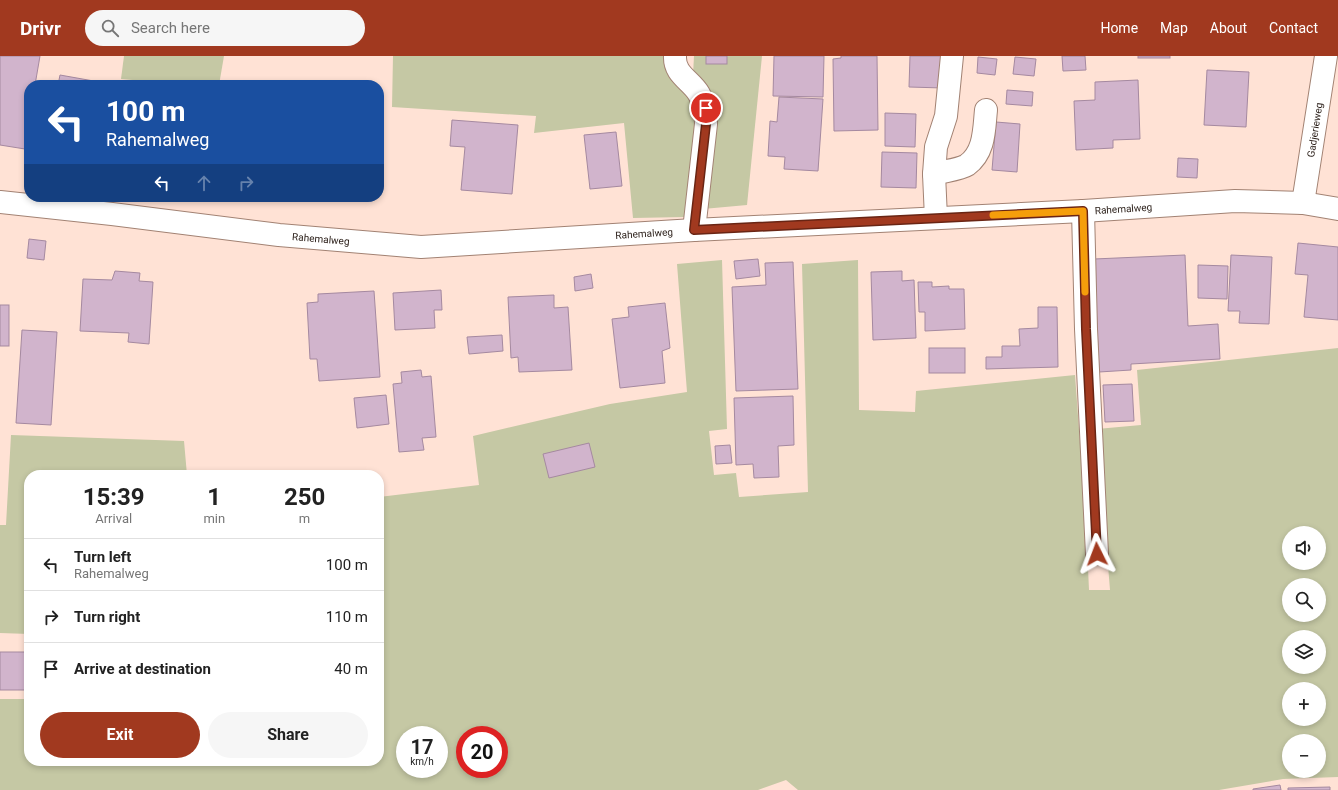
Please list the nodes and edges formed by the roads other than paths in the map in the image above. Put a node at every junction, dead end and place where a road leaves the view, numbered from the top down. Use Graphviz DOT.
graph roads {
  1 [pos="675,56"];
  2 [pos="952,56"];
  3 [pos="1326,56"];
  4 [pos="986,110"];
  5 [pos="934,174"];
  6 [pos="0,202"];
  7 [pos="1303,203"];
  8 [pos="1338,209"];
  9 [pos="1083,211"];
  10 [pos="936,218"];
  11 [pos="694,230"];
  12 [pos="1097,554"];
  1 -- 11 [label="street"];
  2 -- 5 [label="street"];
  3 -- 7 [label="street, Gadjerieweg"];
  4 -- 5 [label="street"];
  5 -- 10 [label="street"];
  6 -- 11 [label="street, Rahemalweg"];
  7 -- 8 [label="street, Rahemalweg"];
  7 -- 9 [label="street, Rahemalweg"];
  9 -- 10 [label="street, Rahemalweg"];
  9 -- 12 [label="street"];
  10 -- 11 [label="street, Rahemalweg"];
}
